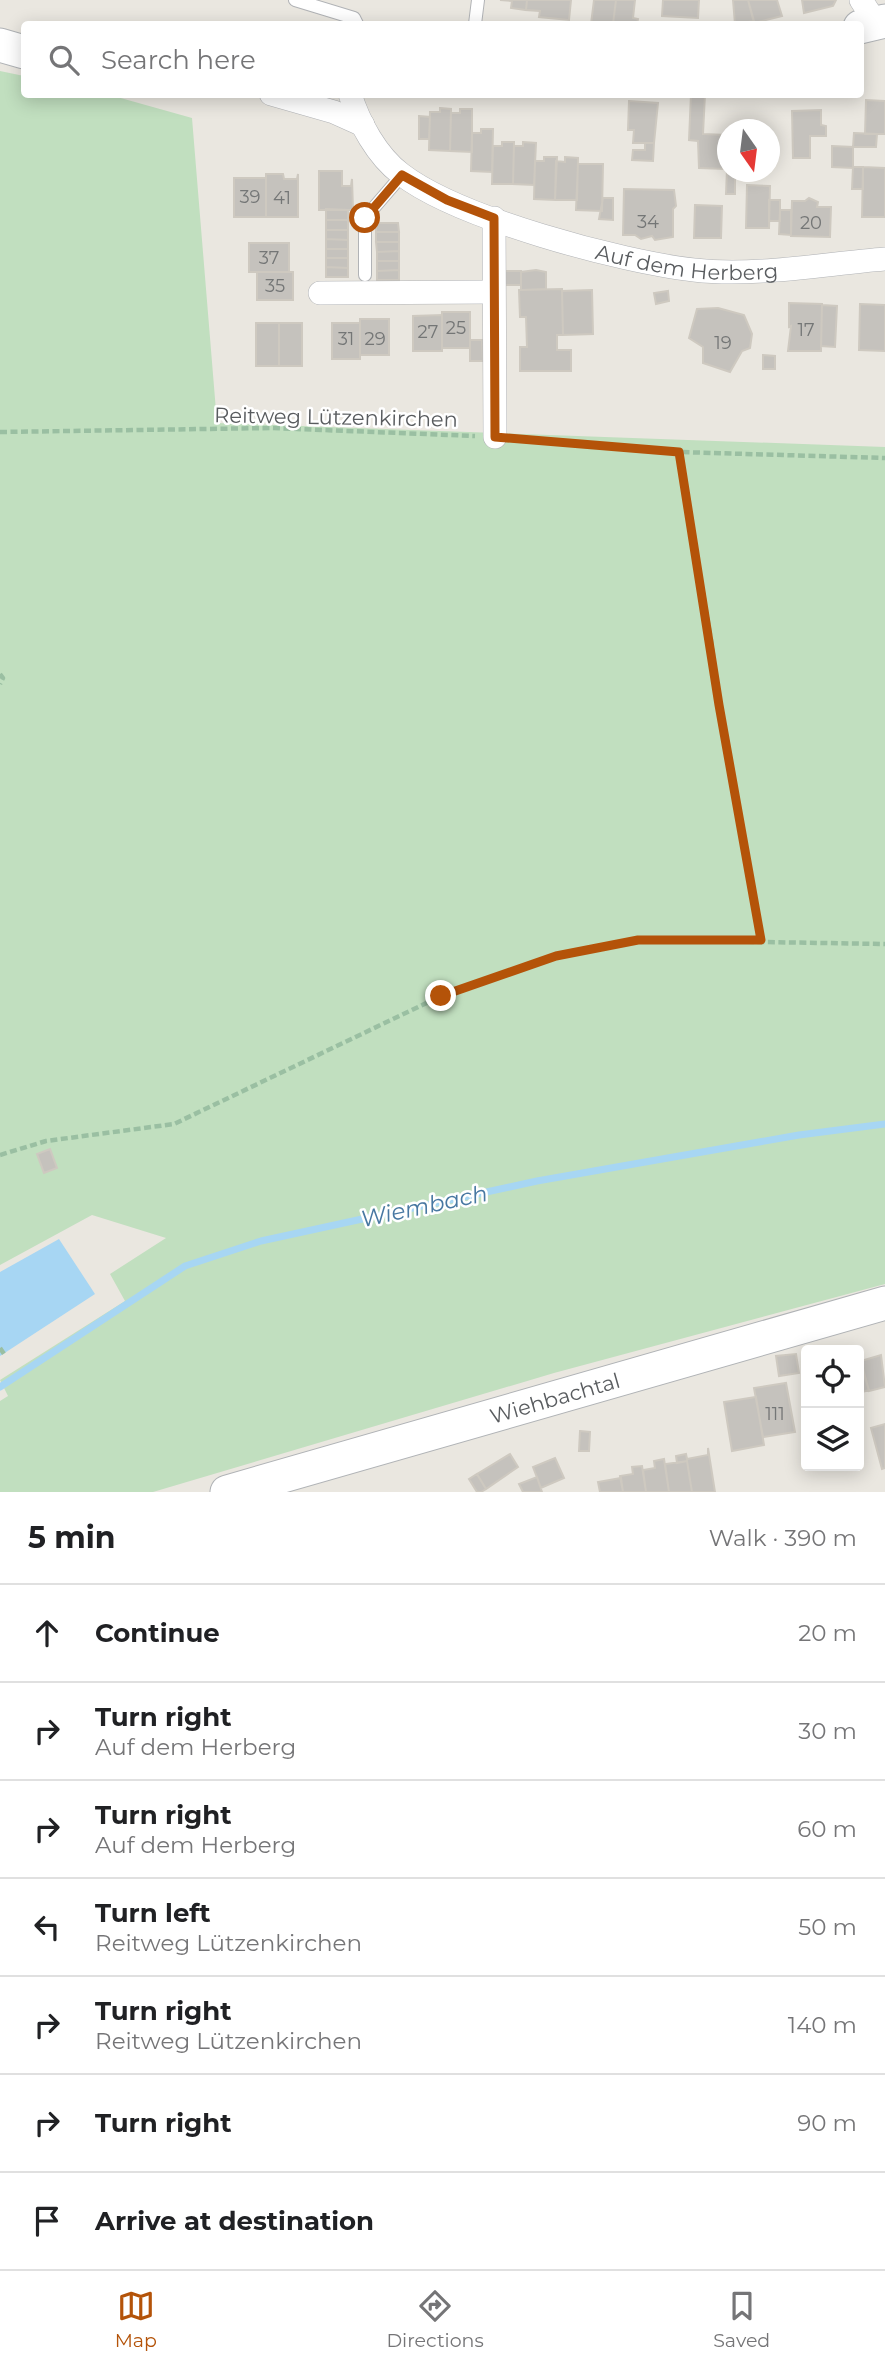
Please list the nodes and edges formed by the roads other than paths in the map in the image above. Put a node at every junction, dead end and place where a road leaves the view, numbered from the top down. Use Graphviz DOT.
graph roads {
  1 [pos="295,0"];
  2 [pos="478,0"];
  3 [pos="356,21"];
  4 [pos="475,21"];
  5 [pos="0,45"];
  6 [pos="21,51"];
  7 [pos="284,98"];
  8 [pos="353,98"];
  9 [pos="363,125"];
  10 [pos="402,175"];
  11 [pos="494,218"];
  12 [pos="885,259"];
  13 [pos="365,275"];
  14 [pos="493,292"];
  15 [pos="320,293"];
  16 [pos="495,437"];
  17 [pos="885,1303"];
  18 [pos="227,1492"];
  1 -- 3 [label="lane"];
  2 -- 4 [label="lane"];
  5 -- 6 [label="main road"];
  7 -- 9 [label="street"];
  8 -- 9 [label="street, Auf dem Herberg"];
  9 -- 10 [label="street, Auf dem Herberg"];
  10 -- 11 [label="street, Auf dem Herberg"];
  10 -- 13 [label="lane"];
  11 -- 12 [label="street, Auf dem Herberg"];
  11 -- 14 [label="street"];
  14 -- 15 [label="street"];
  14 -- 16 [label="street"];
  17 -- 18 [label="main road, Wiehbachtal"];
}
